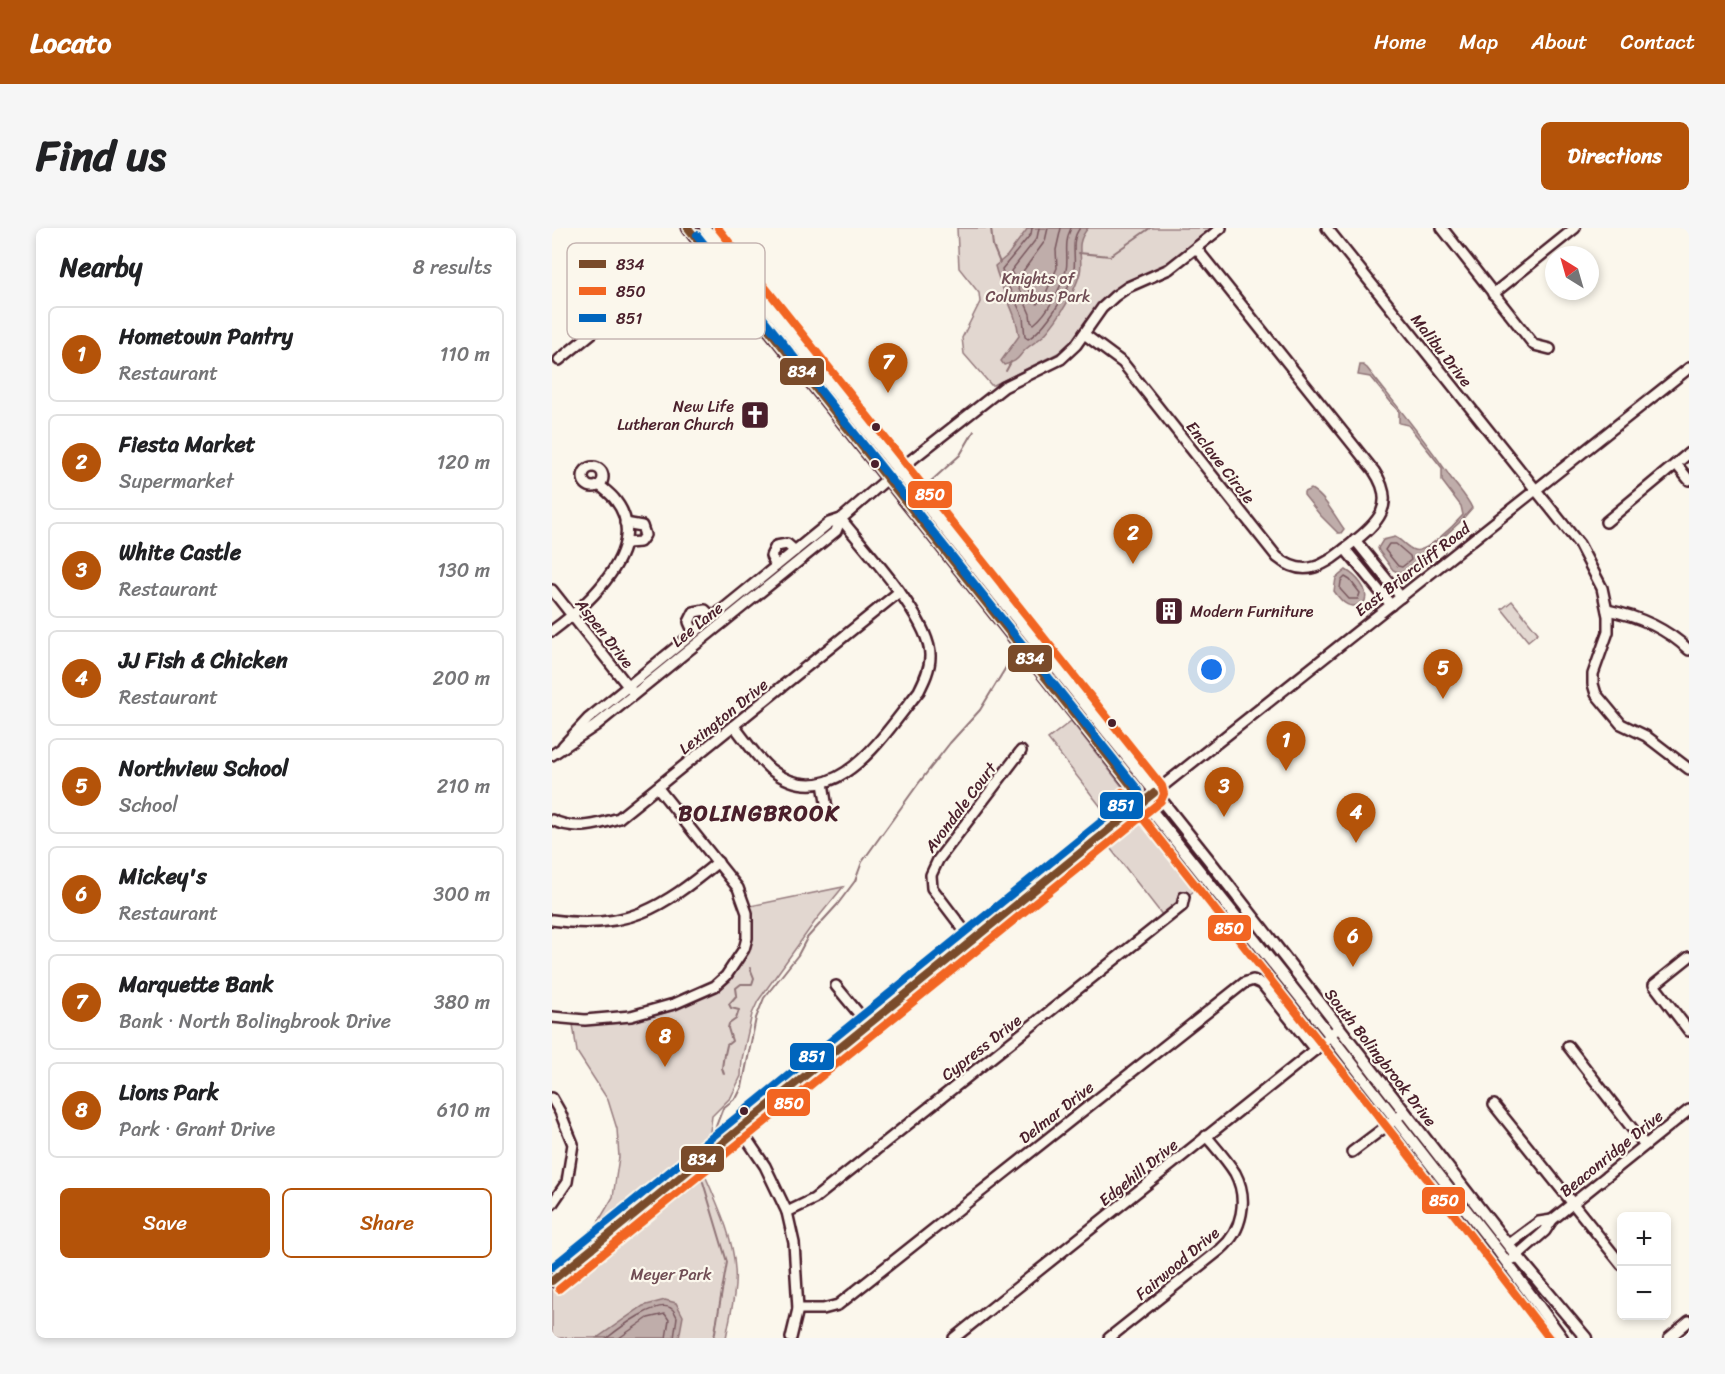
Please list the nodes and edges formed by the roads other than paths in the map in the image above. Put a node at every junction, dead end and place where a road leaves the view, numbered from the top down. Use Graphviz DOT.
graph roads {
  1 [pos="688,228"];
  2 [pos="1221,228"];
  3 [pos="1327,228"];
  4 [pos="1442,228"];
  5 [pos="1575,228"];
  6 [pos="1562,232"];
  7 [pos="699,243"];
  8 [pos="1196,248"];
  9 [pos="1493,294"];
  10 [pos="765,304"];
  11 [pos="765,326"];
  12 [pos="1084,334"];
  13 [pos="585,339"];
  14 [pos="1550,349"];
  15 [pos="559,360"];
  16 [pos="1689,368"];
  17 [pos="1689,453"];
  18 [pos="1676,464"];
  19 [pos="897,471"];
  20 [pos="887,479"];
  21 [pos="1689,480"];
  22 [pos="599,485"];
  23 [pos="1535,490"];
  24 [pos="841,519"];
  25 [pos="1606,522"];
  26 [pos="625,523"];
  27 [pos="1355,540"];
  28 [pos="626,543"];
  29 [pos="1345,549"];
  30 [pos="795,550"];
  31 [pos="776,566"];
  32 [pos="552,590"];
  33 [pos="899,592"];
  34 [pos="1401,597"];
  35 [pos="1390,605"];
  36 [pos="1607,610"];
  37 [pos="572,616"];
  38 [pos="713,618"];
  39 [pos="552,631"];
  40 [pos="694,633"];
  41 [pos="1689,650"];
  42 [pos="631,690"];
  43 [pos="734,726"];
  44 [pos="1021,751"];
  45 [pos="552,755"];
  46 [pos="1689,769"];
  47 [pos="823,783"];
  48 [pos="658,788"];
  49 [pos="1154,793"];
  50 [pos="1144,802"];
  51 [pos="828,815"];
  52 [pos="552,820"];
  53 [pos="718,862"];
  54 [pos="1184,897"];
  55 [pos="552,920"];
  56 [pos="973,942"];
  57 [pos="1689,957"];
  58 [pos="836,986"];
  59 [pos="552,1017"];
  60 [pos="869,1026"];
  61 [pos="1339,1027"];
  62 [pos="1689,1031"];
  63 [pos="1330,1035"];
  64 [pos="1568,1046"];
  65 [pos="1314,1050"];
  66 [pos="552,1098"];
  67 [pos="1494,1105"];
  68 [pos="1689,1110"];
  69 [pos="1406,1112"];
  70 [pos="1394,1121"];
  71 [pos="740,1129"];
  72 [pos="1206,1136"];
  73 [pos="1645,1145"];
  74 [pos="1352,1152"];
  75 [pos="1572,1203"];
  76 [pos="552,1204"];
  77 [pos="787,1212"];
  78 [pos="1552,1220"];
  79 [pos="1508,1245"];
  80 [pos="1517,1256"];
  81 [pos="1617,1259"];
  82 [pos="1507,1264"];
  83 [pos="552,1281"];
  84 [pos="798,1309"];
  85 [pos="1689,1321"];
  86 [pos="791,1338"];
  87 [pos="954,1338"];
  88 [pos="1109,1338"];
  89 [pos="1562,1338"];
  90 [pos="1586,1338"];
  91 [pos="1669,1338"];
  1 -- 7 [label="main road, South Bolingbrook Drive"];
  2 -- 8 [label="street, Lee Lane"];
  3 -- 23 [label="street, Malibu Drive"];
  4 -- 9 [label="street"];
  5 -- 6 [label="street"];
  6 -- 9 [label="street"];
  8 -- 12 [label="street, Lee Lane"];
  8 -- 27 [label="street, Enclave Circle"];
  9 -- 14 [label="street"];
  10 -- 19 [label="main road, South Bolingbrook Drive"];
  11 -- 20 [label="main road, South Bolingbrook Drive"];
  12 -- 19 [label="street, Lee Lane"];
  12 -- 29 [label="street, Enclave Circle"];
  13 -- 15 [label="street"];
  16 -- 23 [label="street, East Briarcliff Road"];
  17 -- 18 [label="street"];
  18 -- 21 [label="street"];
  18 -- 25 [label="street"];
  19 -- 20 [label="street, Lee Lane"];
  19 -- 49 [label="main road, South Bolingbrook Drive"];
  20 -- 24 [label="street, Lee Lane"];
  20 -- 50 [label="main road, South Bolingbrook Drive"];
  22 -- 26 [label="street"];
  23 -- 34 [label="street, East Briarcliff Road"];
  23 -- 36 [label="street, Malibu Drive"];
  24 -- 30 [label="street, Lee Lane"];
  24 -- 33 [label="street"];
  24 -- 42 [label="street, Lee Lane"];
  26 -- 28 [label="street"];
  26 -- 28 [label="street"];
  27 -- 29 [label="street, Enclave Circle"];
  27 -- 34 [label="street"];
  28 -- 37 [label="street"];
  29 -- 35 [label="street"];
  30 -- 31 [label="street, Lee Lane"];
  30 -- 31 [label="street, Lee Lane"];
  31 -- 38 [label="street, Lee Lane"];
  32 -- 37 [label="street, Aspen Drive"];
  33 -- 43 [label="street, Lexington Drive"];
  33 -- 47 [label="street"];
  34 -- 35 [label="street, East Briarcliff Road"];
  35 -- 49 [label="street, East Briarcliff Road"];
  36 -- 41 [label="street"];
  36 -- 46 [label="street, Malibu Drive"];
  37 -- 39 [label="street"];
  37 -- 42 [label="street, Aspen Drive"];
  38 -- 40 [label="street, Lee Lane"];
  38 -- 40 [label="street, Lee Lane"];
  40 -- 42 [label="street, Lee Lane"];
  42 -- 45 [label="street, Lee Lane"];
  43 -- 47 [label="street"];
  43 -- 48 [label="street, Lexington Drive"];
  44 -- 56 [label="street, Avondale Court"];
  47 -- 51 [label="street"];
  48 -- 52 [label="street, Lexington Drive"];
  48 -- 53 [label="street"];
  49 -- 50 [label="street, East Briarcliff Road"];
  49 -- 61 [label="main road, South Bolingbrook Drive"];
  50 -- 56 [label="street, East Briarcliff Road"];
  50 -- 63 [label="main road, South Bolingbrook Drive"];
  53 -- 55 [label="street"];
  53 -- 59 [label="street"];
  54 -- 77 [label="street, Cypress Drive"];
  56 -- 60 [label="street, East Briarcliff Road"];
  57 -- 62 [label="street"];
  58 -- 60 [label="street"];
  60 -- 71 [label="street, East Briarcliff Road"];
  61 -- 63 [label="street, Edgehill Drive"];
  61 -- 69 [label="main road, South Bolingbrook Drive"];
  63 -- 65 [label="street, Edgehill Drive"];
  63 -- 70 [label="main road, South Bolingbrook Drive"];
  64 -- 73 [label="street"];
  65 -- 72 [label="street, Edgehill Drive"];
  65 -- 84 [label="street, Delmar Drive"];
  66 -- 76 [label="street"];
  67 -- 75 [label="street"];
  68 -- 73 [label="street, Beaconridge Drive"];
  69 -- 70 [label="street"];
  69 -- 79 [label="main road, South Bolingbrook Drive"];
  70 -- 74 [label="street"];
  70 -- 82 [label="main road, South Bolingbrook Drive"];
  71 -- 77 [label="street"];
  71 -- 83 [label="street, East Briarcliff Road"];
  72 -- 87 [label="street, Edgehill Drive"];
  72 -- 88 [label="street, Fairwood Drive"];
  73 -- 75 [label="street, Beaconridge Drive"];
  75 -- 78 [label="street, Beaconridge Drive"];
  75 -- 81 [label="street"];
  77 -- 84 [label="street"];
  78 -- 79 [label="street, Beaconridge Drive"];
  78 -- 80 [label="street, Beaconridge Drive"];
  79 -- 80 [label="main road, South Bolingbrook Drive"];
  80 -- 82 [label="street, Beaconridge Drive"];
  80 -- 90 [label="main road, South Bolingbrook Drive"];
  82 -- 89 [label="main road, South Bolingbrook Drive"];
  84 -- 86 [label="street"];
  85 -- 91 [label="street"];
}
